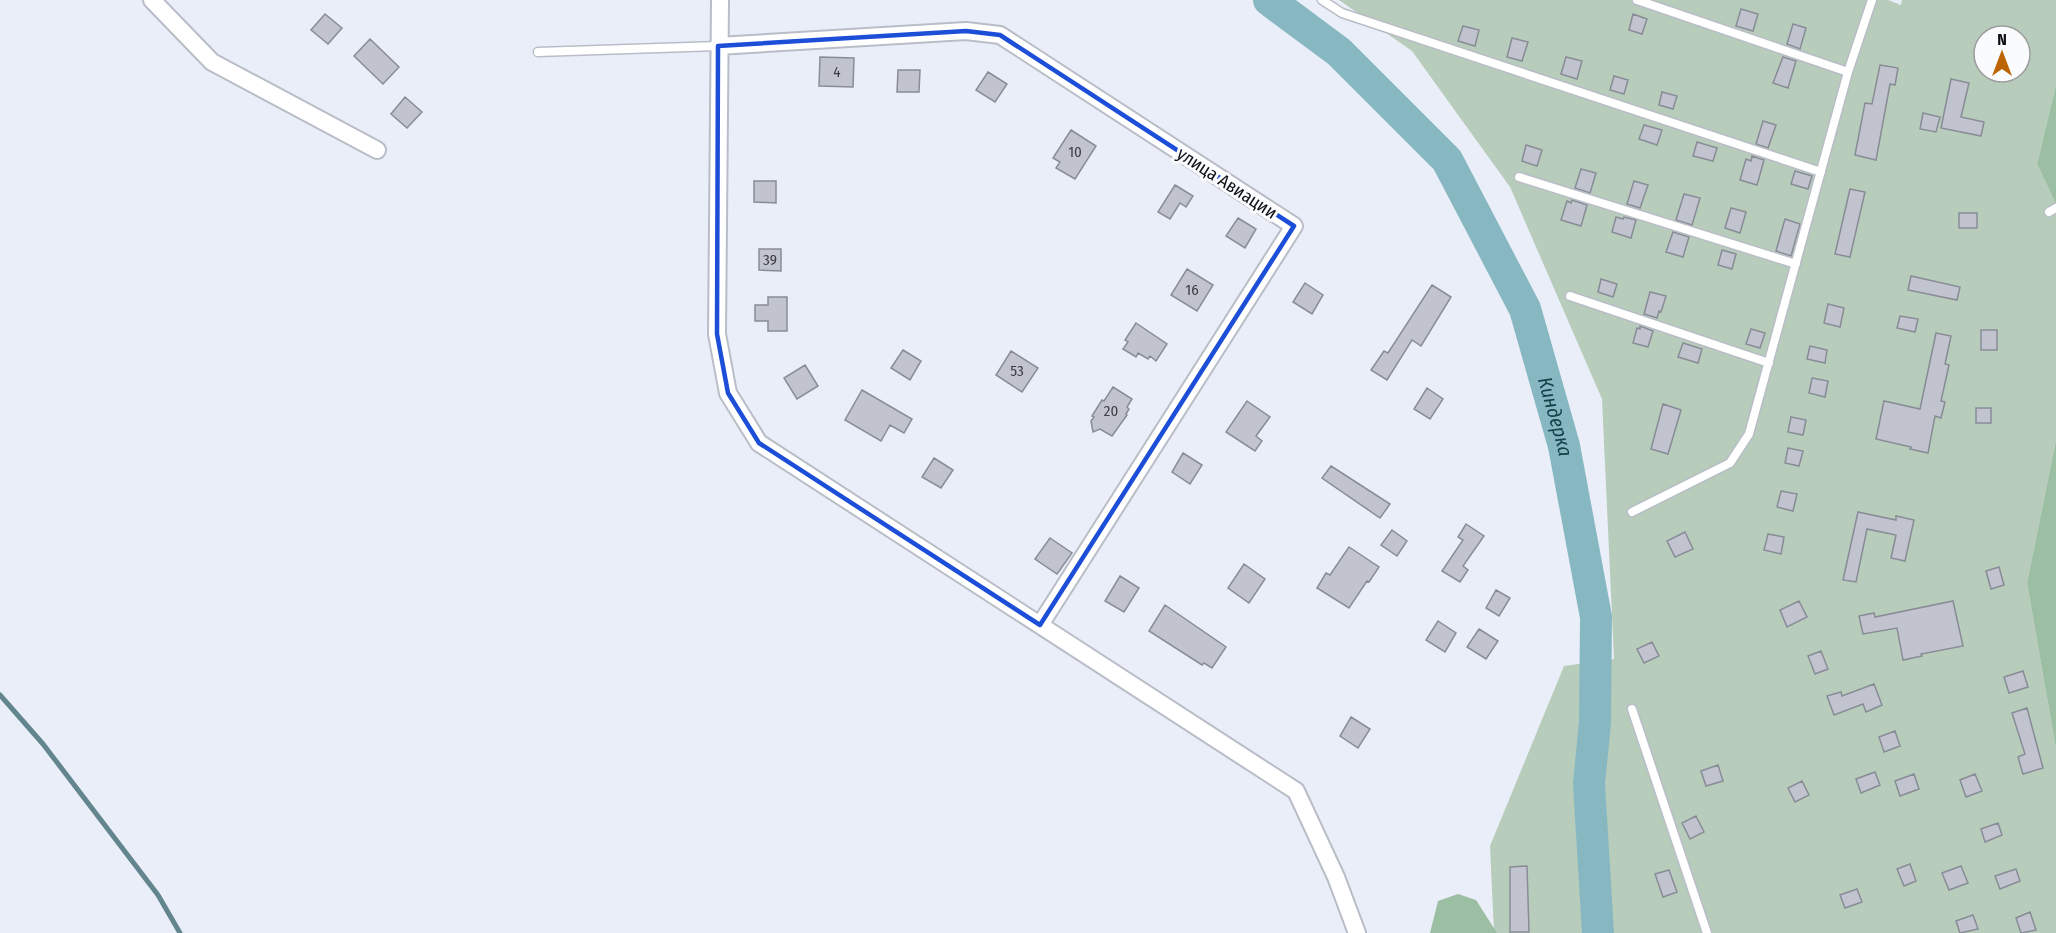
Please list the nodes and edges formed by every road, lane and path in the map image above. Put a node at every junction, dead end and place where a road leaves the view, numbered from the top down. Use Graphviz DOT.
graph roads {
  1 [pos="152,0"];
  2 [pos="720,0"];
  3 [pos="1322,0"];
  4 [pos="1637,0"];
  5 [pos="1872,0"];
  6 [pos="718,46"];
  7 [pos="538,52"];
  8 [pos="1848,72"];
  9 [pos="377,150"];
  10 [pos="1821,172"];
  11 [pos="1519,177"];
  12 [pos="1796,264"];
  13 [pos="1570,296"];
  14 [pos="1769,363"];
  15 [pos="1632,512"];
  16 [pos="1040,625"];
  17 [pos="1632,709"];
  18 [pos="1357,933"];
  19 [pos="1707,933"];
  1 -- 9 [label="street"];
  2 -- 6 [label="street"];
  3 -- 10 [label="lane"];
  4 -- 8 [label="lane"];
  5 -- 8 [label="lane"];
  6 -- 7 [label="lane"];
  6 -- 16 [label="street"];
  6 -- 16 [label="street, улица Авиации"];
  8 -- 10 [label="lane"];
  10 -- 12 [label="lane"];
  11 -- 12 [label="lane"];
  12 -- 14 [label="lane"];
  13 -- 14 [label="lane"];
  14 -- 15 [label="lane"];
  16 -- 18 [label="street"];
  17 -- 19 [label="lane"];
}
